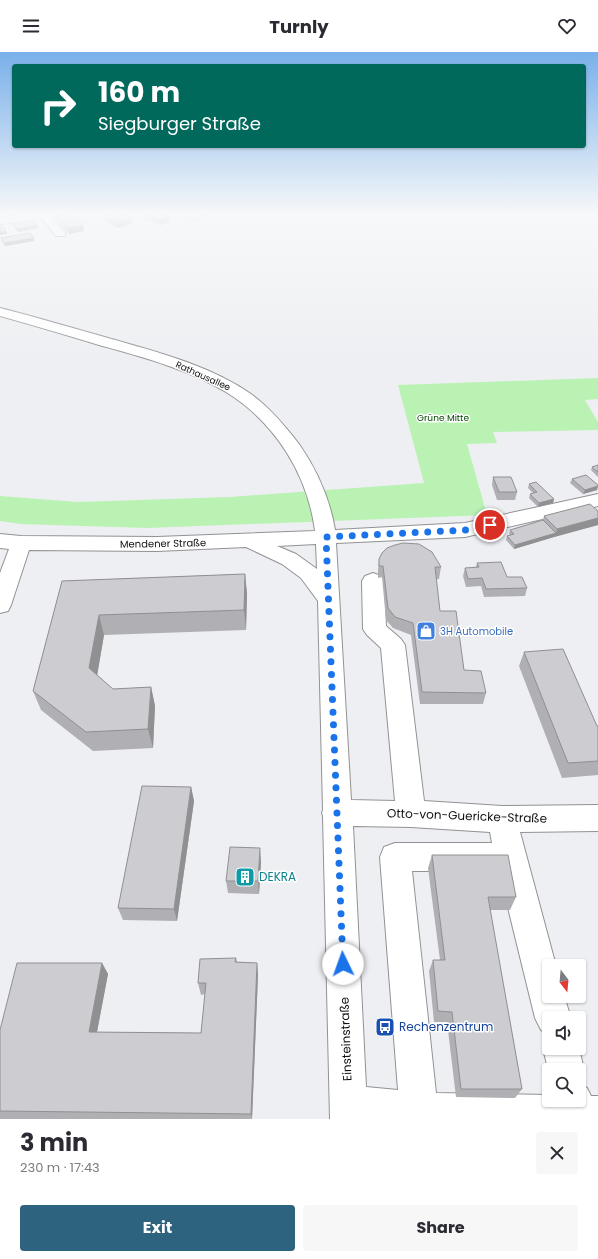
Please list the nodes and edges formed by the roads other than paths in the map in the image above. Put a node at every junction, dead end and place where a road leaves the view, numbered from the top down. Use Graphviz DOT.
graph roads {
  1 [pos="0,312"];
  2 [pos="598,500"];
  3 [pos="326,537"];
  4 [pos="0,541"];
  5 [pos="249,542"];
  6 [pos="21,543"];
  7 [pos="372,581"];
  8 [pos="329,599"];
  9 [pos="0,605"];
  10 [pos="336,813"];
  11 [pos="411,814"];
  12 [pos="598,818"];
  13 [pos="502,819"];
  14 [pos="510,857"];
  15 [pos="551,1011"];
  16 [pos="583,1110"];
  17 [pos="349,1112"];
  18 [pos="419,1112"];
  1 -- 3 [label="street, Rathausallee"];
  2 -- 3 [label="street, Mendener Straße"];
  3 -- 5 [label="street, Mendener Straße"];
  3 -- 8 [label="street, Einsteinstraße"];
  4 -- 6 [label="street, Mendener Straße"];
  5 -- 6 [label="street, Mendener Straße"];
  5 -- 8 [label="street"];
  6 -- 9 [label="street"];
  7 -- 11 [label="street"];
  8 -- 10 [label="street, Einsteinstraße"];
  10 -- 11 [label="street, Otto-von-Guericke-Straße"];
  10 -- 17 [label="street, Einsteinstraße"];
  11 -- 13 [label="street, Otto-von-Guericke-Straße"];
  12 -- 13 [label="street, Otto-von-Guericke-Straße"];
  13 -- 14 [label="street"];
  14 -- 15 [label="street"];
  14 -- 18 [label="street"];
  16 -- 18 [label="street"];
  17 -- 18 [label="street"];
}
